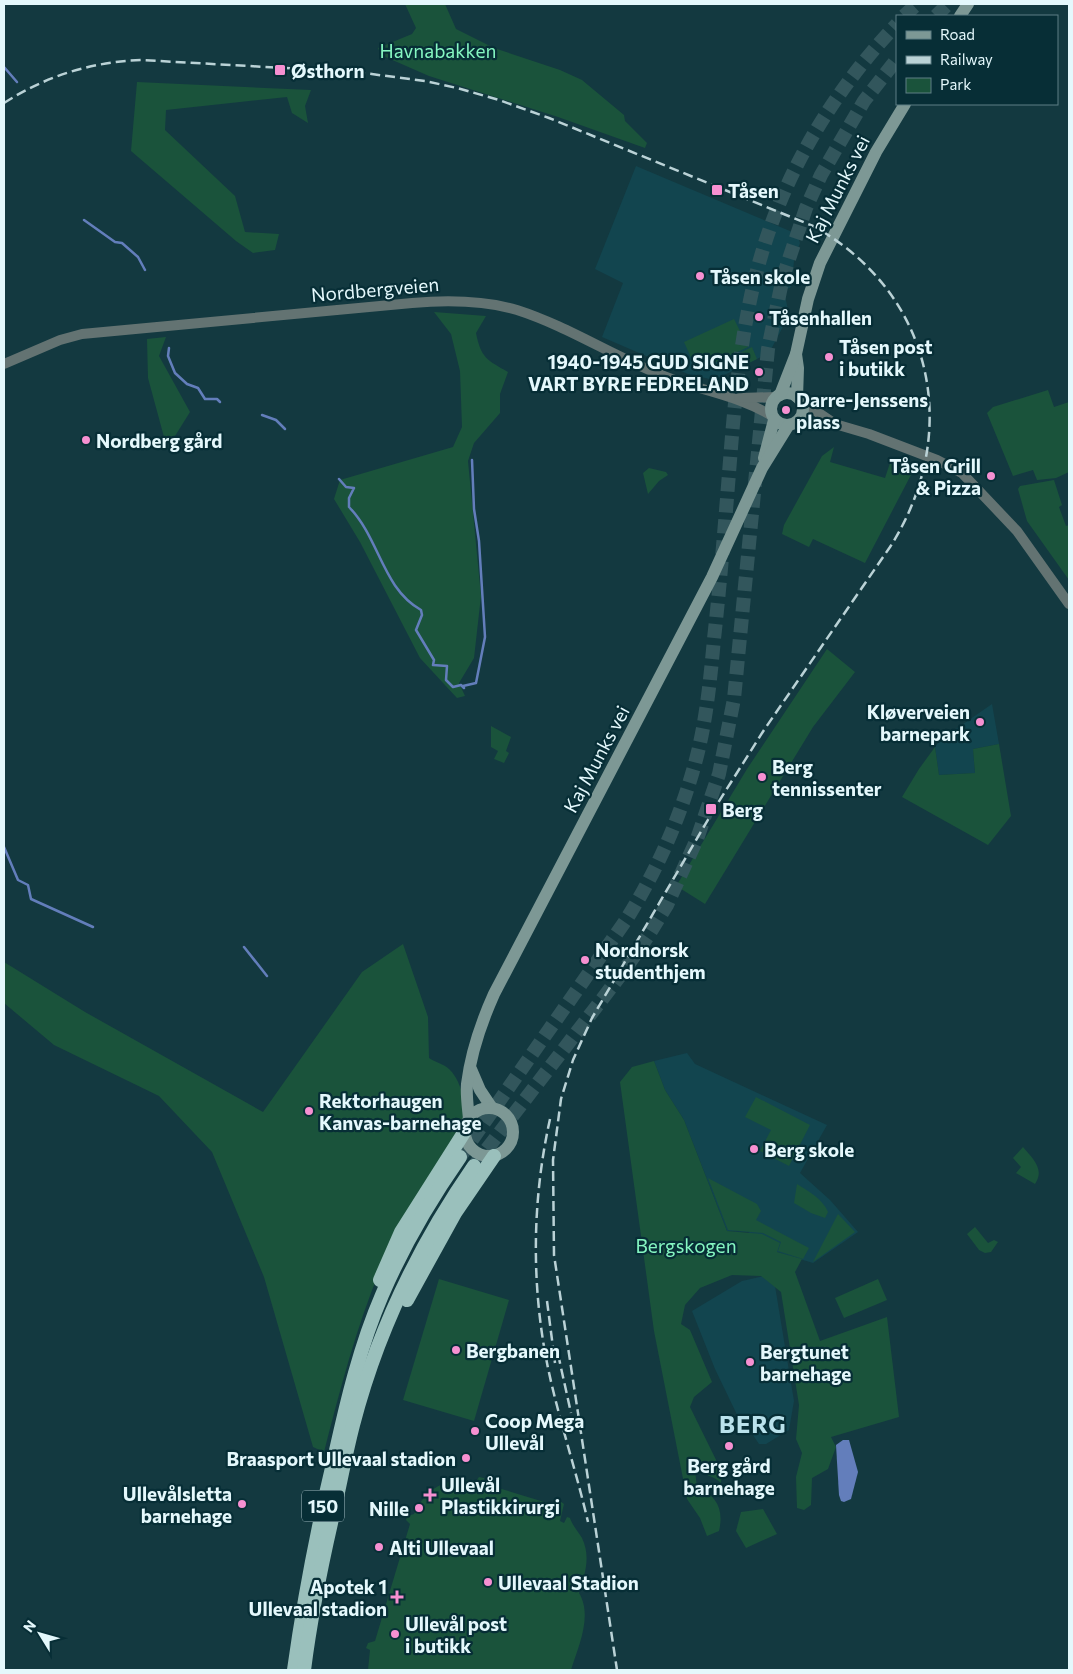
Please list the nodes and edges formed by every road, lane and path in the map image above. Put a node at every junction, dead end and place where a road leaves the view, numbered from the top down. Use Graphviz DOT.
graph roads {
  1 [pos="968,4"];
  2 [pos="961,15"];
  3 [pos="904,105"];
  4 [pos="796,354"];
  5 [pos="4,364"];
  6 [pos="778,396"];
  7 [pos="737,398"];
  8 [pos="799,399"];
  9 [pos="773,418"];
  10 [pos="792,424"];
  11 [pos="835,424"];
  12 [pos="762,468"];
  13 [pos="1069,604"];
  14 [pos="471,1069"];
  15 [pos="492,1108"];
  16 [pos="467,1125"];
  17 [pos="494,1156"];
  18 [pos="460,1157"];
  19 [pos="474,1166"];
  20 [pos="364,1344"];
  21 [pos="369,1374"];
  22 [pos="294,1670"];
  23 [pos="304,1670"];
  1 -- 2 [label="main road"];
  3 -- 4 [label="main road, Kaj Munks vei"];
  4 -- 6 [label="main road, Kaj Munks vei"];
  4 -- 8 [label="main road, Kaj Munks vei"];
  5 -- 7 [label="street, Nordbergveien"];
  6 -- 7 [label="street, Nordbergveien"];
  6 -- 8 [label="main road"];
  6 -- 9 [label="main road"];
  7 -- 9 [label="street, Nordbergveien"];
  8 -- 10 [label="main road"];
  8 -- 11 [label="street"];
  9 -- 10 [label="main road"];
  9 -- 12 [label="main road, Kaj Munks vei"];
  10 -- 11 [label="street"];
  10 -- 12 [label="main road, Kaj Munks vei"];
  11 -- 13 [label="street"];
  12 -- 14 [label="main road, Kaj Munks vei"];
  14 -- 15 [label="main road"];
  14 -- 16 [label="main road, Kaj Munks vei"];
  15 -- 16 [label="main road"];
  15 -- 17 [label="main road"];
  16 -- 17 [label="main road, Kaj Munks vei"];
  16 -- 20 [label="highway"];
  17 -- 21 [label="highway"];
  18 -- 20 [label="highway, 150"];
  19 -- 21 [label="highway, 150"];
  20 -- 22 [label="highway, 150"];
  21 -- 23 [label="highway, 150"];
}
